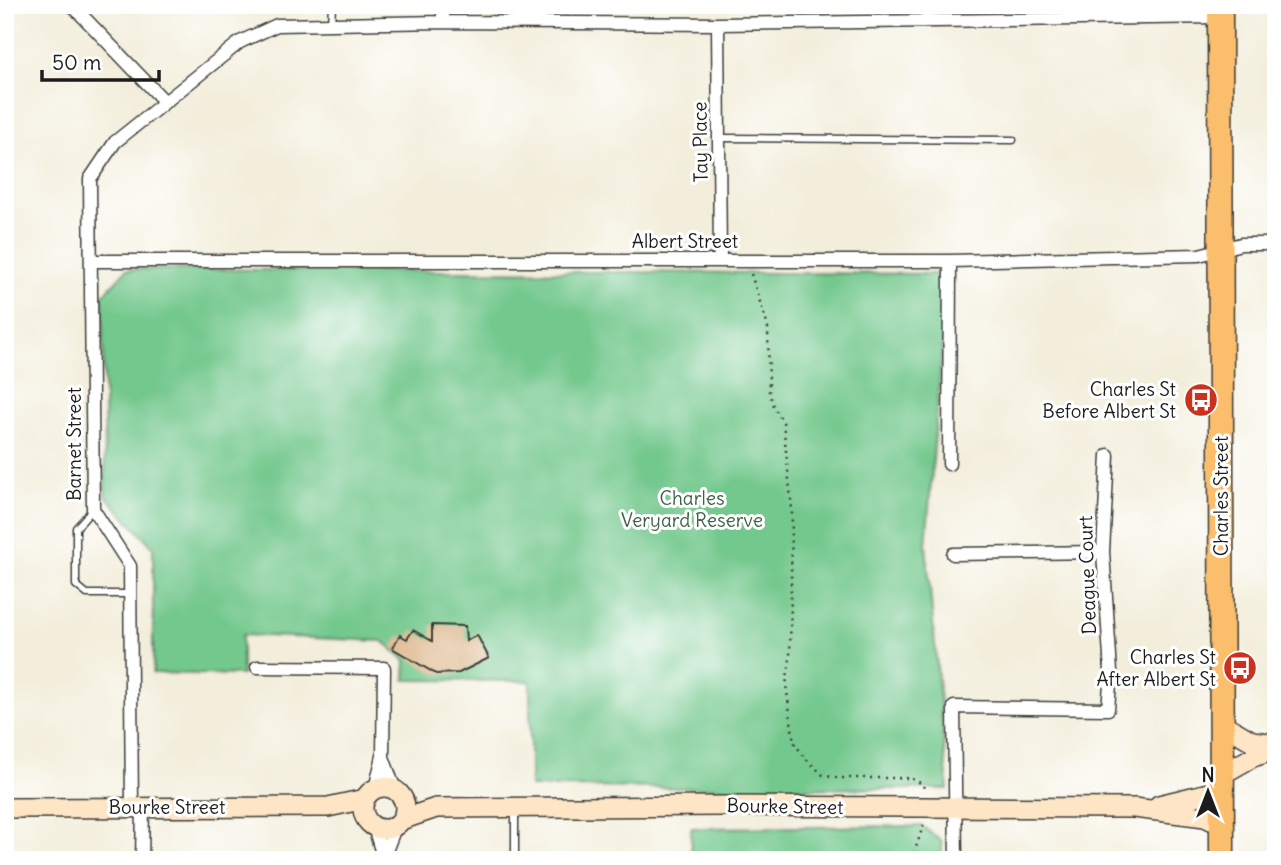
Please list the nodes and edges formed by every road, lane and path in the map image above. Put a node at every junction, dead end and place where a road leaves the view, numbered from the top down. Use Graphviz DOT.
graph roads {
  1 [pos="72,5"];
  2 [pos="332,5"];
  3 [pos="443,5"];
  4 [pos="1220,11"];
  5 [pos="443,22"];
  6 [pos="331,24"];
  7 [pos="718,24"];
  8 [pos="165,102"];
  9 [pos="719,138"];
  10 [pos="1013,140"];
  11 [pos="1276,244"];
  12 [pos="1221,250"];
  13 [pos="720,260"];
  14 [pos="746,260"];
  15 [pos="93,261"];
  16 [pos="950,261"];
  17 [pos="1108,455"];
  18 [pos="949,464"];
  19 [pos="93,509"];
  20 [pos="1102,552"];
  21 [pos="953,554"];
  22 [pos="131,594"];
  23 [pos="257,667"];
  24 [pos="1221,723"];
  25 [pos="1276,744"];
  26 [pos="1276,750"];
  27 [pos="383,756"];
  28 [pos="1221,782"];
  29 [pos="384,793"];
  30 [pos="138,807"];
  31 [pos="328,807"];
  32 [pos="957,807"];
  33 [pos="5,808"];
  34 [pos="436,808"];
  35 [pos="515,808"];
  36 [pos="925,808"];
  37 [pos="1134,808"];
  38 [pos="399,822"];
  39 [pos="371,824"];
  40 [pos="1222,825"];
  41 [pos="384,858"];
  42 [pos="142,860"];
  43 [pos="515,860"];
  44 [pos="912,860"];
  45 [pos="956,860"];
  46 [pos="1222,860"];
  1 -- 8 [label="street"];
  2 -- 6 [label="lane"];
  3 -- 5 [label="street"];
  4 -- 7 [label="street, Barnet Street"];
  4 -- 12 [label="highway, Charles Street"];
  5 -- 6 [label="street, Barnet Street"];
  5 -- 7 [label="street, Barnet Street"];
  6 -- 8 [label="street, Barnet Street"];
  7 -- 9 [label="street, Tay Place"];
  8 -- 15 [label="street, Barnet Street"];
  9 -- 10 [label="lane"];
  9 -- 13 [label="street, Tay Place"];
  11 -- 12 [label="street, Albert Street"];
  12 -- 16 [label="street, Albert Street"];
  12 -- 24 [label="highway, Charles Street"];
  13 -- 14 [label="street, Albert Street"];
  13 -- 15 [label="street, Albert Street"];
  14 -- 16 [label="street, Albert Street"];
  14 -- 36 [label="path"];
  15 -- 19 [label="street, Barnet Street"];
  16 -- 18 [label="street"];
  17 -- 20 [label="street, Deague Court"];
  19 -- 22 [label="street, Barnet Street"];
  19 -- 22 [label="lane"];
  20 -- 21 [label="street"];
  20 -- 32 [label="street, Deague Court"];
  22 -- 30 [label="street, Barnet Street"];
  23 -- 27 [label="street"];
  24 -- 25 [label="street"];
  24 -- 28 [label="highway, Charles Street"];
  26 -- 28 [label="street, Bourke Street"];
  27 -- 29 [label="street"];
  27 -- 29 [label="street"];
  28 -- 37 [label="street, Bourke Street"];
  28 -- 40 [label="highway, Charles Street"];
  29 -- 31 [label="street, Bourke Street"];
  29 -- 34 [label="street, Bourke Street"];
  29 -- 38 [label="street"];
  29 -- 39 [label="street"];
  30 -- 31 [label="street, Bourke Street"];
  30 -- 33 [label="street, Bourke Street"];
  30 -- 42 [label="street, Barnet Street"];
  31 -- 39 [label="street, Bourke Street"];
  32 -- 36 [label="street, Bourke Street"];
  32 -- 37 [label="street, Bourke Street"];
  32 -- 45 [label="street"];
  34 -- 35 [label="street, Bourke Street"];
  34 -- 38 [label="street, Bourke Street"];
  35 -- 36 [label="street, Bourke Street"];
  35 -- 43 [label="lane"];
  36 -- 44 [label="path"];
  37 -- 40 [label="street, Bourke Street"];
  38 -- 39 [label="street"];
  38 -- 41 [label="street"];
  39 -- 41 [label="street"];
  40 -- 46 [label="highway, Charles Street"];
}
